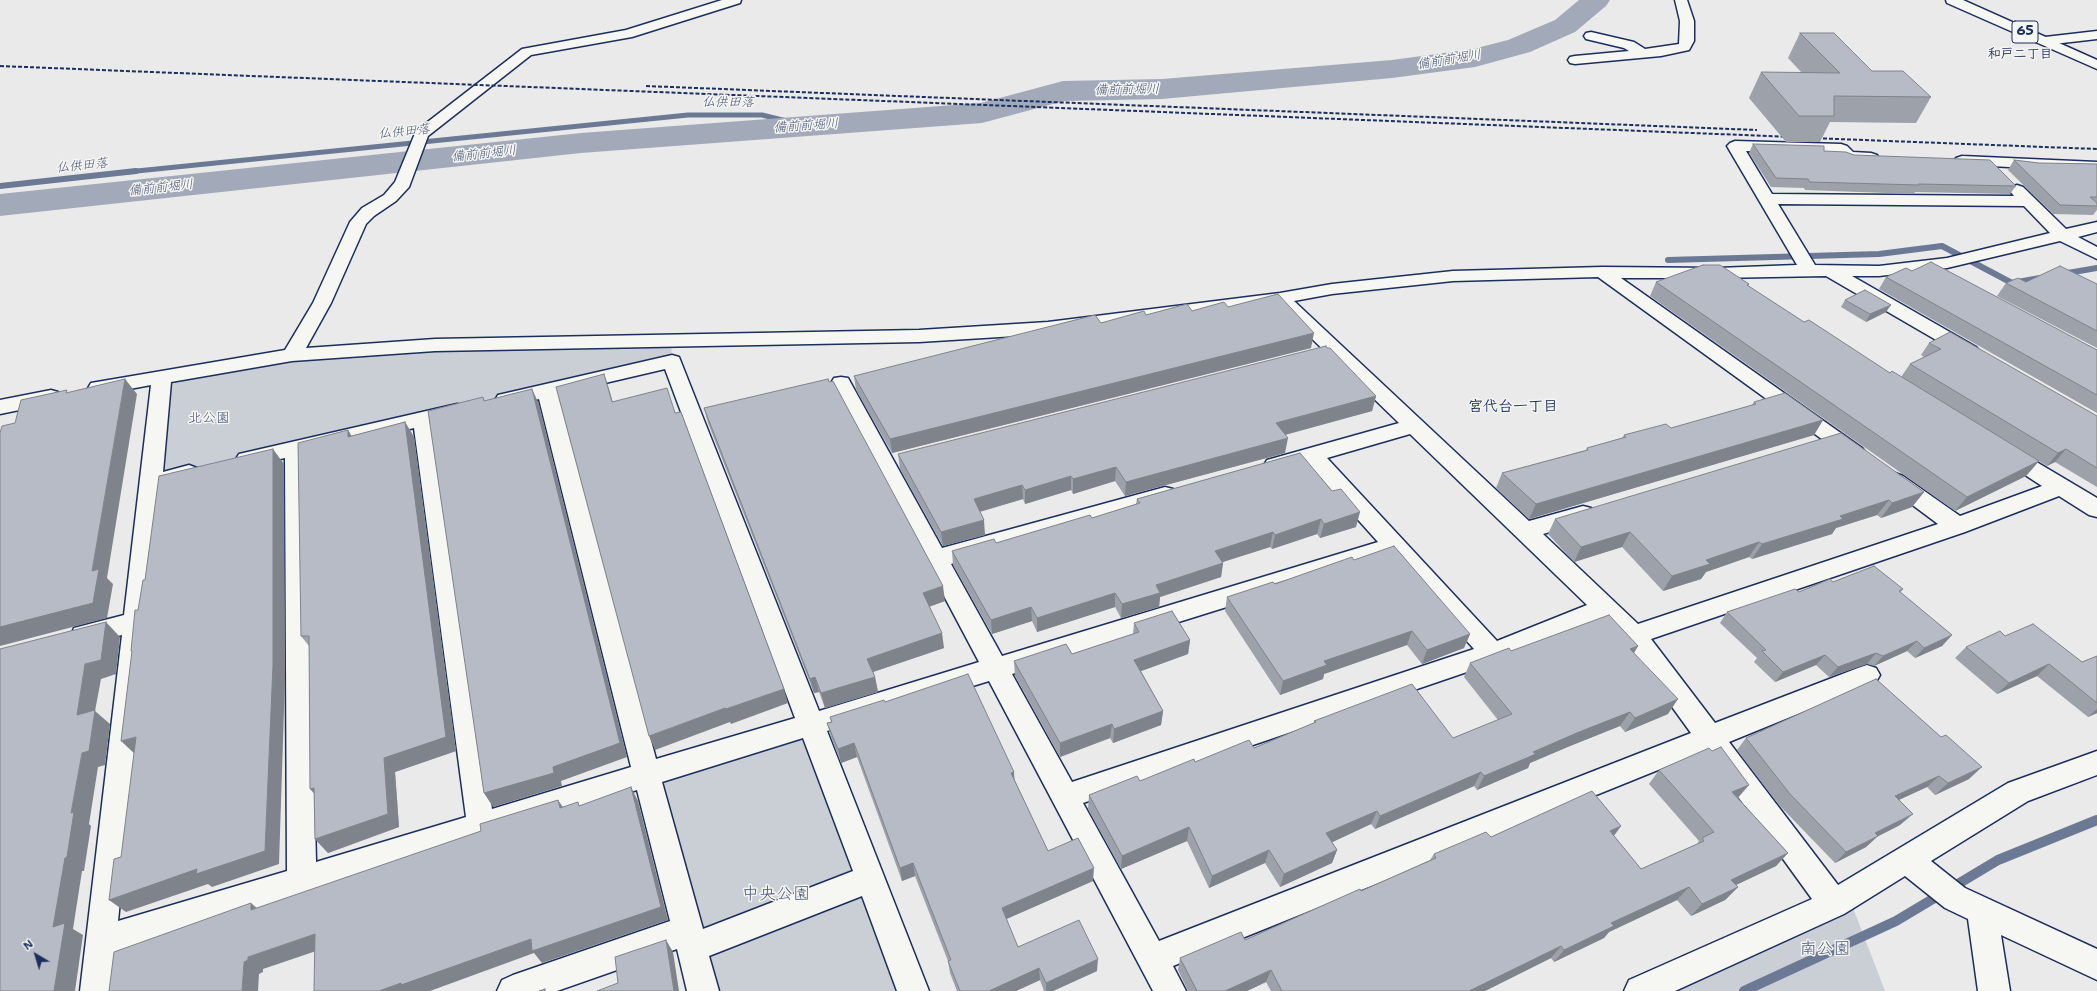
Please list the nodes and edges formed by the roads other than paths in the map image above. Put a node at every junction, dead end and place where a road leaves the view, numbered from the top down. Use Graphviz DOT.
graph roads {
  1 [pos="735,0"];
  2 [pos="1681,0"];
  3 [pos="1952,0"];
  4 [pos="2097,35"];
  5 [pos="1591,36"];
  6 [pos="2045,41"];
  7 [pos="1642,52"];
  8 [pos="1575,60"];
  9 [pos="2097,65"];
  10 [pos="1888,158"];
  11 [pos="1950,161"];
  12 [pos="1989,162"];
  13 [pos="2097,167"];
  14 [pos="1767,199"];
  15 [pos="2028,201"];
  16 [pos="2097,227"];
  17 [pos="2062,235"];
  18 [pos="2097,254"];
  19 [pos="1923,265"];
  20 [pos="1818,270"];
  21 [pos="1602,272"];
  22 [pos="1717,273"];
  23 [pos="1951,280"];
  24 [pos="1744,290"];
  25 [pos="1280,298"];
  26 [pos="1048,328"];
  27 [pos="981,350"];
  28 [pos="1334,350"];
  29 [pos="292,355"];
  30 [pos="1311,356"];
  31 [pos="1986,361"];
  32 [pos="162,377"];
  33 [pos="841,383"];
  34 [pos="547,390"];
  35 [pos="1,411"];
  36 [pos="423,419"];
  37 [pos="1414,426"];
  38 [pos="1835,438"];
  39 [pos="1812,445"];
  40 [pos="1993,445"];
  41 [pos="295,448"];
  42 [pos="1312,455"];
  43 [pos="1258,470"];
  44 [pos="151,482"];
  45 [pos="2061,487"];
  46 [pos="1182,491"];
  47 [pos="1600,508"];
  48 [pos="2097,509"];
  49 [pos="1957,526"];
  50 [pos="1525,531"];
  51 [pos="1394,546"];
  52 [pos="936,559"];
  53 [pos="1605,608"];
  54 [pos="136,622"];
  55 [pos="1634,635"];
  56 [pos="60,641"];
  57 [pos="1493,653"];
  58 [pos="994,667"];
  59 [pos="1867,675"];
  60 [pos="812,724"];
  61 [pos="1710,737"];
  62 [pos="2097,764"];
  63 [pos="647,774"];
  64 [pos="1064,797"];
  65 [pos="481,826"];
  66 [pos="1907,860"];
  67 [pos="870,878"];
  68 [pos="302,881"];
  69 [pos="1834,904"];
  70 [pos="1982,910"];
  71 [pos="690,939"];
  72 [pos="100,942"];
  73 [pos="1152,959"];
  74 [pos="2097,965"];
  75 [pos="96,991"];
  76 [pos="513,991"];
  77 [pos="703,991"];
  78 [pos="913,991"];
  79 [pos="1170,991"];
  80 [pos="1640,991"];
  81 [pos="1994,991"];
  1 -- 29 [label="street"];
  2 -- 7 [label="street"];
  3 -- 6 [label="street, 65"];
  4 -- 6 [label="street"];
  5 -- 7 [label="street"];
  6 -- 9 [label="street, 65"];
  7 -- 8 [label="street"];
  10 -- 14 [label="street"];
  11 -- 12 [label="street"];
  12 -- 13 [label="street"];
  12 -- 15 [label="street"];
  14 -- 15 [label="street"];
  14 -- 20 [label="street"];
  15 -- 17 [label="street"];
  16 -- 17 [label="street"];
  17 -- 18 [label="street"];
  17 -- 19 [label="street"];
  19 -- 20 [label="street"];
  19 -- 23 [label="street"];
  20 -- 22 [label="street"];
  20 -- 31 [label="street"];
  21 -- 22 [label="street"];
  21 -- 25 [label="street"];
  21 -- 38 [label="street"];
  22 -- 24 [label="street"];
  25 -- 26 [label="street"];
  25 -- 28 [label="street"];
  26 -- 27 [label="street"];
  26 -- 29 [label="street"];
  28 -- 30 [label="street"];
  28 -- 37 [label="street"];
  29 -- 32 [label="street"];
  32 -- 35 [label="street"];
  32 -- 44 [label="street"];
  33 -- 52 [label="street"];
  34 -- 36 [label="street"];
  34 -- 60 [label="street"];
  34 -- 63 [label="street"];
  36 -- 41 [label="street"];
  36 -- 65 [label="street"];
  37 -- 42 [label="street"];
  37 -- 50 [label="street"];
  38 -- 39 [label="street"];
  38 -- 49 [label="street"];
  40 -- 45 [label="street"];
  41 -- 44 [label="street"];
  41 -- 68 [label="street"];
  42 -- 43 [label="street"];
  42 -- 51 [label="street"];
  44 -- 54 [label="street"];
  45 -- 48 [label="street"];
  45 -- 49 [label="street"];
  46 -- 52 [label="street"];
  47 -- 50 [label="street"];
  49 -- 55 [label="street"];
  50 -- 53 [label="street"];
  51 -- 57 [label="street"];
  51 -- 58 [label="street"];
  52 -- 58 [label="street"];
  53 -- 55 [label="street"];
  53 -- 57 [label="street"];
  54 -- 56 [label="street"];
  54 -- 72 [label="street"];
  55 -- 61 [label="street"];
  57 -- 64 [label="street"];
  58 -- 60 [label="street"];
  58 -- 64 [label="street"];
  59 -- 61 [label="street"];
  60 -- 63 [label="street"];
  60 -- 67 [label="street"];
  61 -- 69 [label="street"];
  61 -- 73 [label="street"];
  62 -- 66 [label="street"];
  63 -- 65 [label="street"];
  63 -- 71 [label="street"];
  64 -- 73 [label="street"];
  65 -- 68 [label="street"];
  66 -- 69 [label="street"];
  66 -- 70 [label="street"];
  67 -- 71 [label="street"];
  67 -- 78 [label="street"];
  68 -- 72 [label="street"];
  69 -- 80 [label="street"];
  70 -- 74 [label="street"];
  70 -- 81 [label="street"];
  71 -- 76 [label="street"];
  71 -- 77 [label="street"];
  72 -- 75 [label="street"];
  73 -- 79 [label="street"];
}
